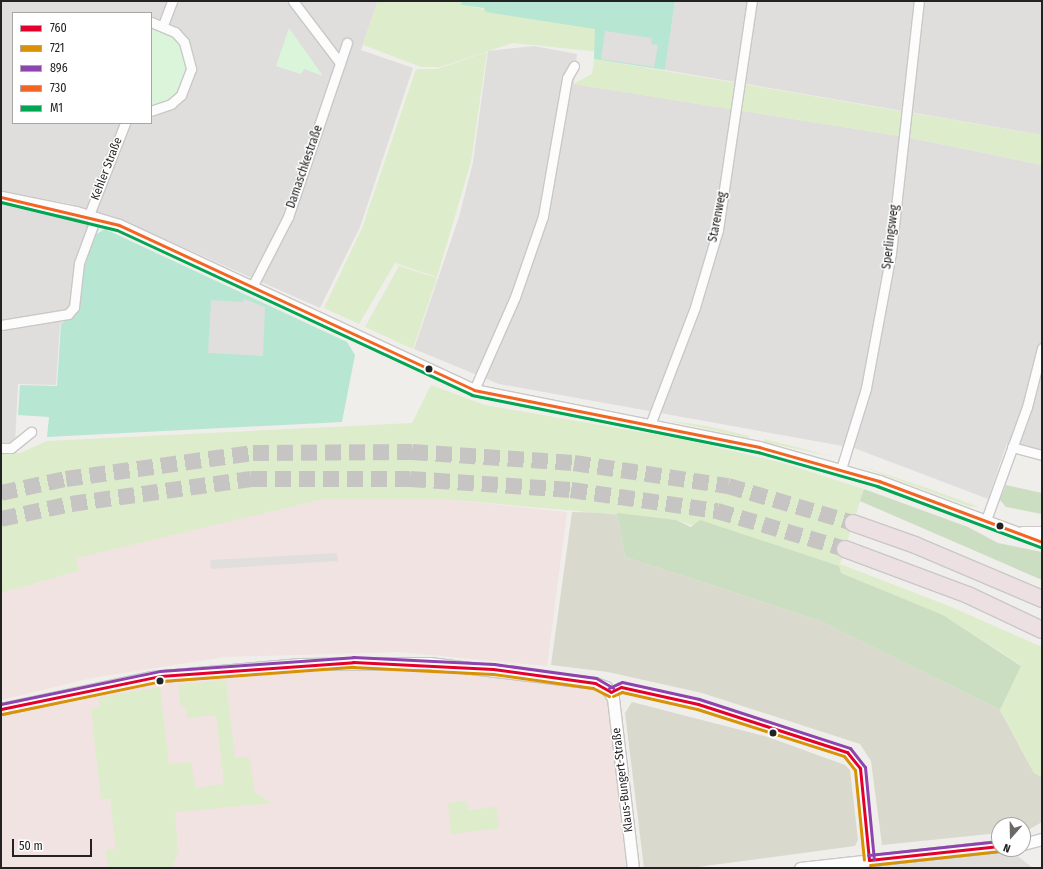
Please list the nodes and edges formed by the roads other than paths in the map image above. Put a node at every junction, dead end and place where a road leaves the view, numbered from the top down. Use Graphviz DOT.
graph roads {
  1 [pos="172,1"];
  2 [pos="293,1"];
  3 [pos="752,1"];
  4 [pos="919,1"];
  5 [pos="152,22"];
  6 [pos="163,25"];
  7 [pos="347,43"];
  8 [pos="340,63"];
  9 [pos="574,66"];
  10 [pos="152,111"];
  11 [pos="124,124"];
  12 [pos="1,197"];
  13 [pos="92,216"];
  14 [pos="252,287"];
  15 [pos="1,325"];
  16 [pos="1042,348"];
  17 [pos="1041,360"];
  18 [pos="474,390"];
  19 [pos="650,425"];
  20 [pos="31,432"];
  21 [pos="1012,447"];
  22 [pos="1,448"];
  23 [pos="1042,455"];
  24 [pos="841,469"];
  25 [pos="986,520"];
  26 [pos="853,523"];
  27 [pos="1020,532"];
  28 [pos="1042,532"];
  29 [pos="1042,542"];
  30 [pos="845,549"];
  31 [pos="1042,599"];
  32 [pos="1042,630"];
  33 [pos="611,692"];
  34 [pos="1,709"];
  35 [pos="1042,839"];
  36 [pos="1031,842"];
  37 [pos="991,847"];
  38 [pos="870,860"];
  39 [pos="633,868"];
  40 [pos="800,868"];
  1 -- 6 [label="street"];
  2 -- 8 [label="street"];
  3 -- 19 [label="street, Starenweg"];
  4 -- 24 [label="street, Sperlingsweg"];
  5 -- 6 [label="street"];
  6 -- 10 [label="street"];
  7 -- 8 [label="street, Damaschkestraße"];
  8 -- 14 [label="street, Damaschkestraße"];
  9 -- 18 [label="street"];
  11 -- 13 [label="street, Kehler Straße"];
  12 -- 13 [label="street"];
  13 -- 14 [label="street"];
  13 -- 15 [label="street, Kehler Straße"];
  14 -- 18 [label="street"];
  16 -- 17 [label="street"];
  17 -- 21 [label="street"];
  18 -- 19 [label="street"];
  19 -- 24 [label="street"];
  20 -- 22 [label="street"];
  21 -- 23 [label="street"];
  21 -- 25 [label="street"];
  24 -- 25 [label="street"];
  25 -- 27 [label="street"];
  26 -- 31 [label="highway"];
  27 -- 28 [label="street"];
  27 -- 29 [label="street"];
  30 -- 32 [label="highway"];
  33 -- 34 [label="street"];
  33 -- 38 [label="street"];
  33 -- 39 [label="street, Klaus-Bungert-Straße"];
  35 -- 36 [label="street"];
  37 -- 38 [label="street"];
  38 -- 40 [label="street"];
}
